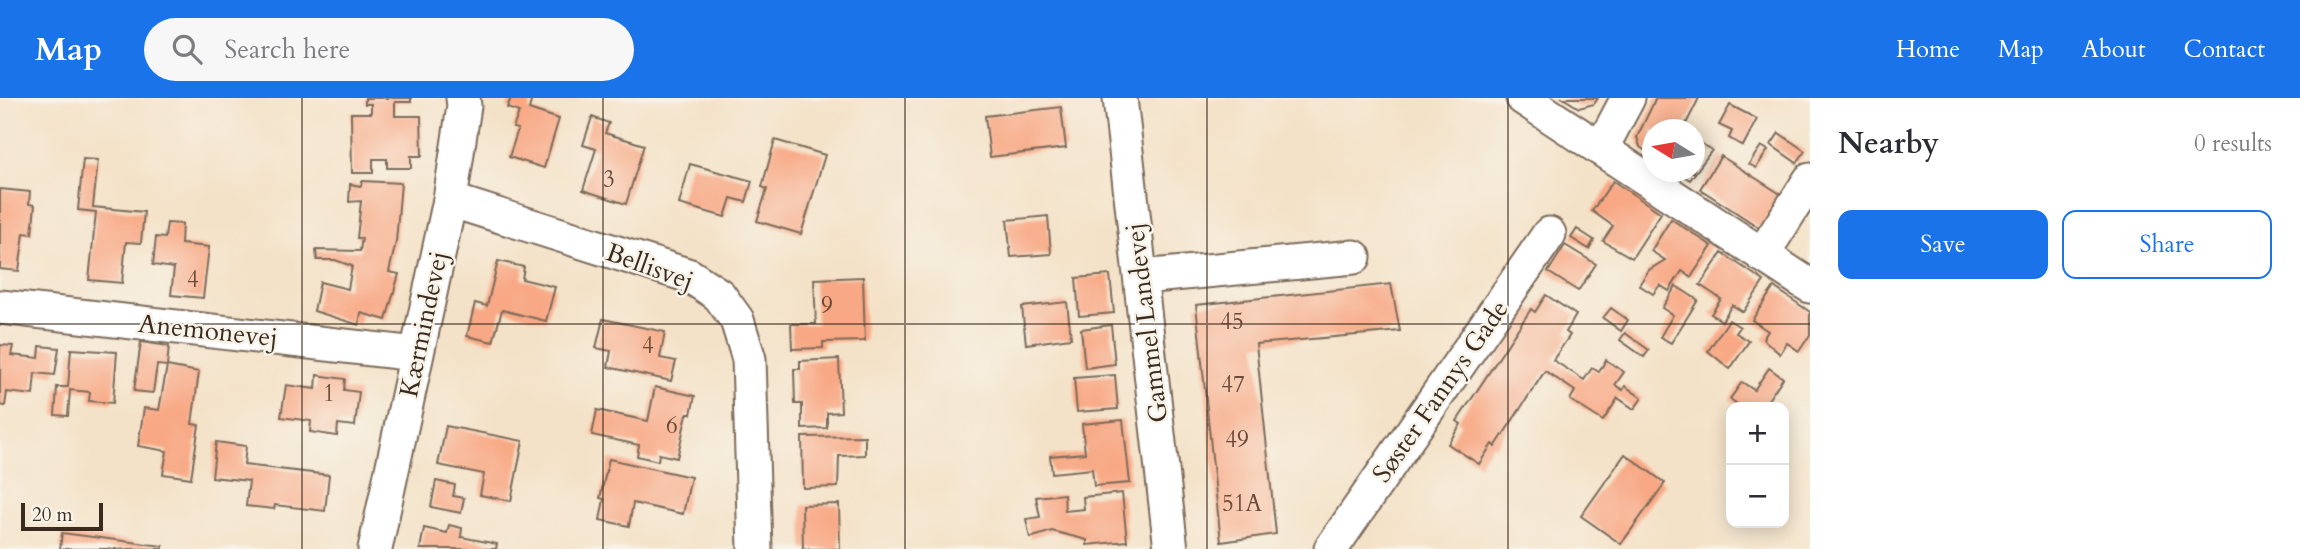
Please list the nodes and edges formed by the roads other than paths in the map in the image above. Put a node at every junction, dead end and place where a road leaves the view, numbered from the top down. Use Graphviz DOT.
graph roads {
  1 [pos="463,98"];
  2 [pos="1120,98"];
  3 [pos="1524,98"];
  4 [pos="1628,98"];
  5 [pos="1601,149"];
  6 [pos="1810,180"];
  7 [pos="450,200"];
  8 [pos="1549,234"];
  9 [pos="1762,255"];
  10 [pos="1354,257"];
  11 [pos="1142,277"];
  12 [pos="1810,286"];
  13 [pos="0,307"];
  14 [pos="416,354"];
  15 [pos="375,549"];
  16 [pos="755,549"];
  17 [pos="1171,549"];
  18 [pos="1331,549"];
  1 -- 7 [label="street, Kærmindevej"];
  2 -- 11 [label="street, Gammel Landevej"];
  3 -- 5 [label="street"];
  4 -- 5 [label="street"];
  5 -- 9 [label="street"];
  6 -- 9 [label="street"];
  7 -- 14 [label="street, Kærmindevej"];
  7 -- 16 [label="street, Bellisvej"];
  8 -- 18 [label="street, Søster Fannys Gade"];
  9 -- 12 [label="street"];
  10 -- 11 [label="street"];
  11 -- 17 [label="street, Gammel Landevej"];
  13 -- 14 [label="street, Anemonevej"];
  14 -- 15 [label="street, Kærmindevej"];
}
